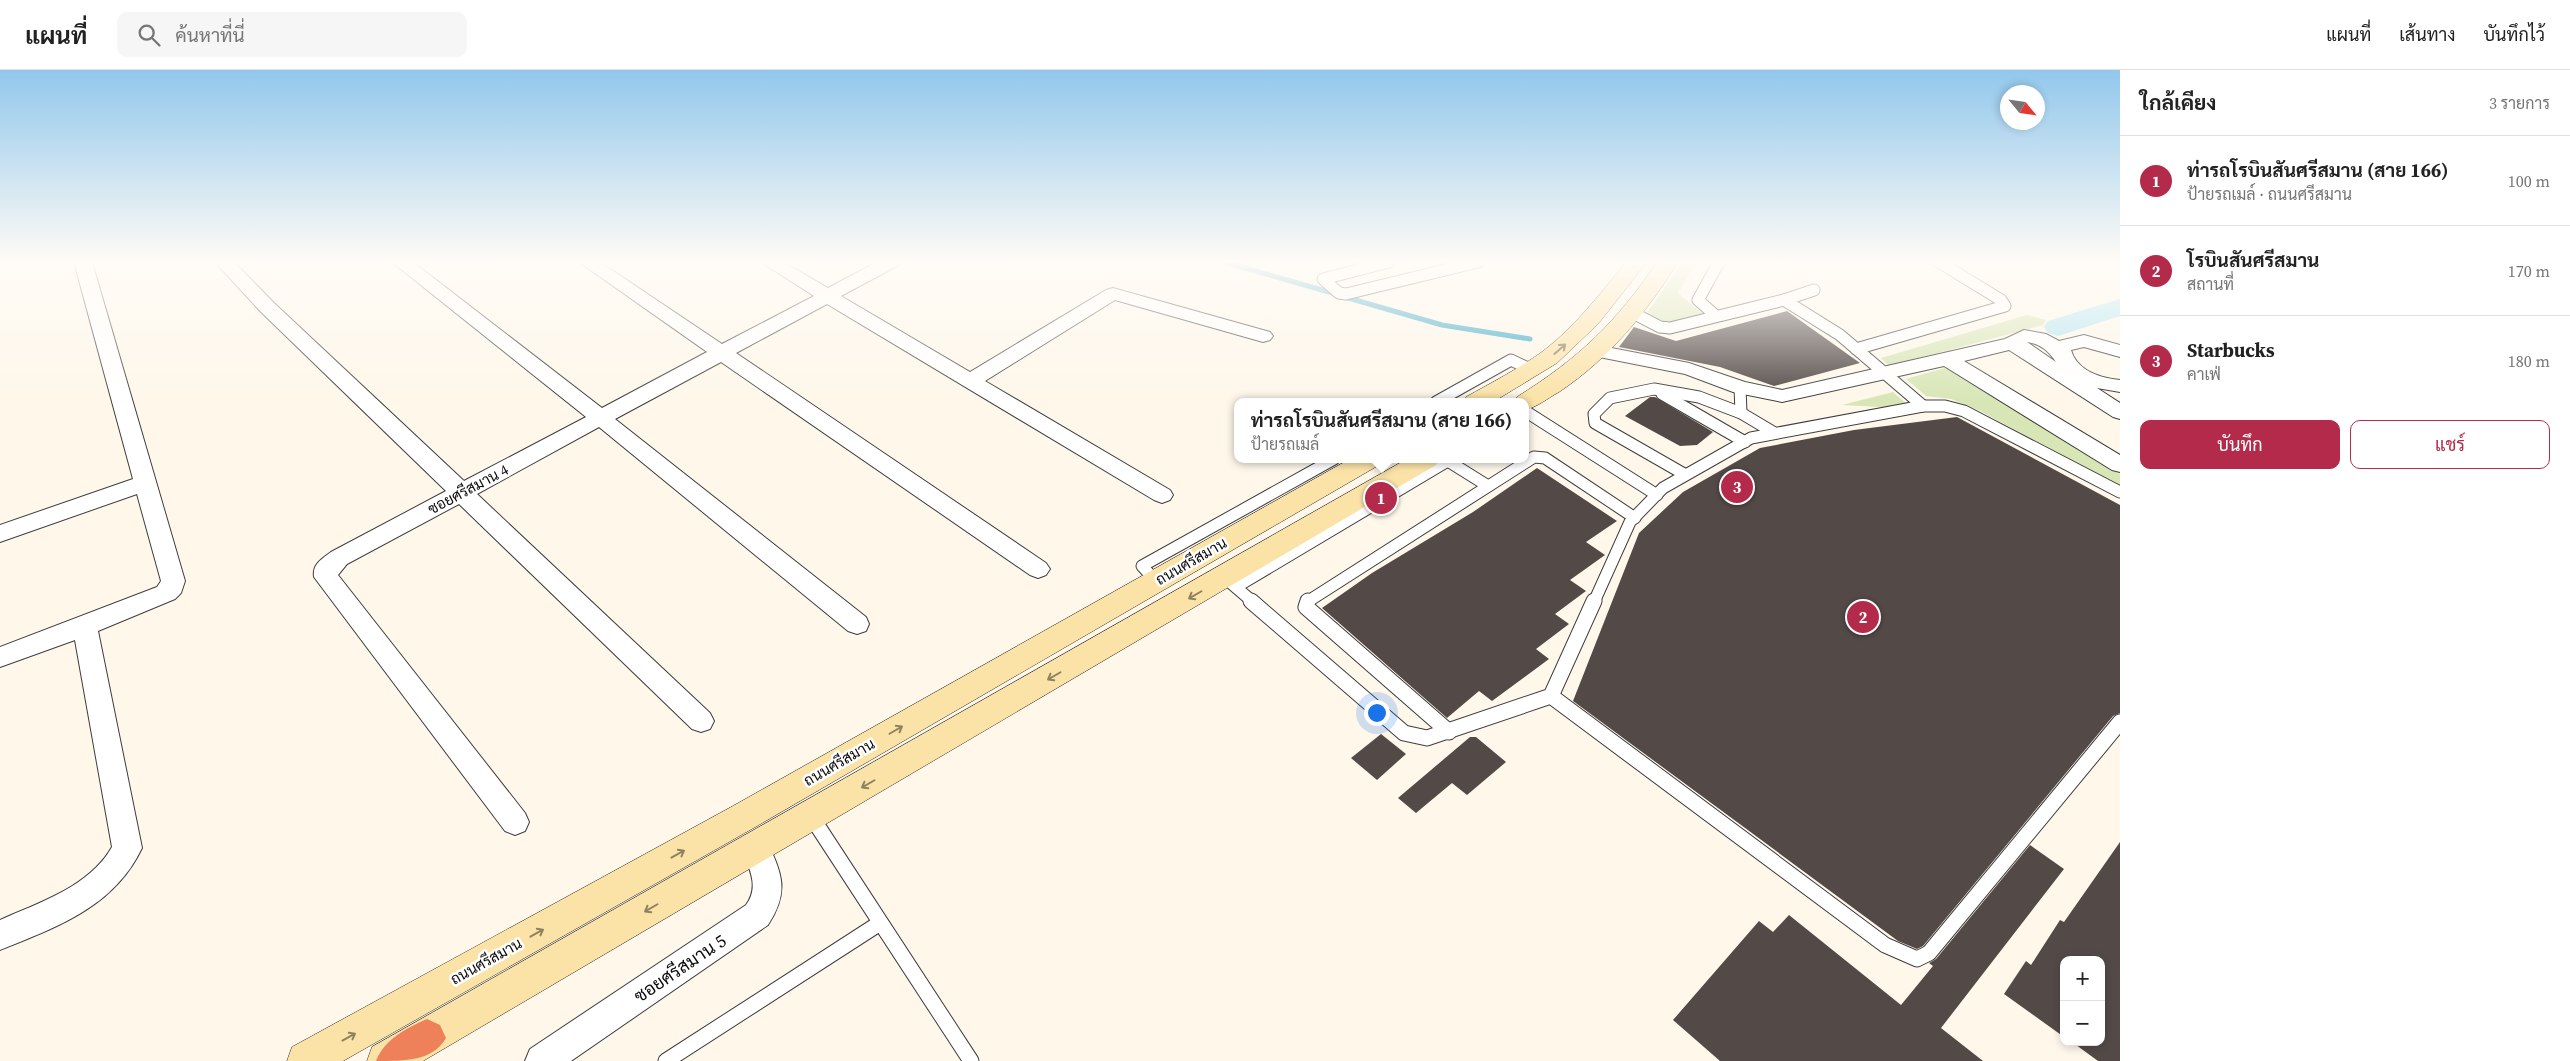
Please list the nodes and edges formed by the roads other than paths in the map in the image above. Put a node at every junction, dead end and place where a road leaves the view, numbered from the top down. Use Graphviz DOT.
graph roads {
  1 [pos="96,308"];
  2 [pos="268,308"];
  3 [pos="460,308"];
  4 [pos="655,308"];
  5 [pos="805,308"];
  6 [pos="849,308"];
  7 [pos="1089,308"];
  8 [pos="1164,308"];
  9 [pos="1598,308"];
  10 [pos="1634,308"];
  11 [pos="1707,308"];
  12 [pos="1749,308"];
  13 [pos="1799,308"];
  14 [pos="1997,308"];
  15 [pos="1631,312"];
  16 [pos="1716,316"];
  17 [pos="1264,336"];
  18 [pos="2012,343"];
  19 [pos="1856,349"];
  20 [pos="2061,350"];
  21 [pos="1596,351"];
  22 [pos="2120,351"];
  23 [pos="721,354"];
  24 [pos="1947,359"];
  25 [pos="1532,370"];
  26 [pos="1887,374"];
  27 [pos="971,380"];
  28 [pos="2120,386"];
  29 [pos="1740,387"];
  30 [pos="1654,389"];
  31 [pos="1443,398"];
  32 [pos="1481,398"];
  33 [pos="1923,406"];
  34 [pos="1529,407"];
  35 [pos="2120,412"];
  36 [pos="1529,413"];
  37 [pos="1741,413"];
  38 [pos="600,418"];
  39 [pos="1773,432"];
  40 [pos="1745,442"];
  41 [pos="1529,460"];
  42 [pos="1327,463"];
  43 [pos="1363,463"];
  44 [pos="1437,463"];
  45 [pos="1447,463"];
  46 [pos="1524,463"];
  47 [pos="2120,465"];
  48 [pos="1684,474"];
  49 [pos="144,483"];
  50 [pos="1488,486"];
  51 [pos="2120,492"];
  52 [pos="461,493"];
  53 [pos="1657,494"];
  54 [pos="1162,495"];
  55 [pos="1635,518"];
  56 [pos="0,534"];
  57 [pos="1038,568"];
  58 [pos="1156,581"];
  59 [pos="1230,583"];
  60 [pos="857,624"];
  61 [pos="85,626"];
  62 [pos="0,657"];
  63 [pos="1552,696"];
  64 [pos="701,721"];
  65 [pos="2120,722"];
  66 [pos="1449,732"];
  67 [pos="811,816"];
  68 [pos="515,822"];
  69 [pos="756,848"];
  70 [pos="880,923"];
  71 [pos="0,935"];
  72 [pos="427,1038"];
  73 [pos="306,1061"];
  74 [pos="386,1061"];
  75 [pos="395,1061"];
  76 [pos="542,1061"];
  77 [pos="666,1061"];
  78 [pos="972,1061"];
  1 -- 49 [label="street"];
  2 -- 52 [label="street"];
  3 -- 38 [label="street"];
  4 -- 23 [label="street"];
  5 -- 23 [label="street, ซอยศรีสมาน 4"];
  6 -- 27 [label="street"];
  7 -- 27 [label="street"];
  8 -- 17 [label="street"];
  25 -- 9 [label="main road, one-way"];
  10 -- 15 [label="main road"];
  11 -- 16 [label="lane"];
  12 -- 16 [label="lane"];
  13 -- 19 [label="lane"];
  14 -- 19 [label="lane"];
  15 -- 16 [label="lane"];
  15 -- 21 [label="main road"];
  18 -- 20 [label="street"];
  18 -- 24 [label="street"];
  18 -- 35 [label="street"];
  19 -- 26 [label="lane"];
  20 -- 22 [label="street"];
  20 -- 28 [label="street"];
  21 -- 29 [label="street"];
  21 -- 34 [label="main road"];
  23 -- 38 [label="street, ซอยศรีสมาน 4"];
  23 -- 57 [label="street"];
  24 -- 26 [label="street"];
  24 -- 47 [label="street"];
  25 -- 31 [label="lane"];
  25 -- 32 [label="main road"];
  26 -- 29 [label="street"];
  26 -- 33 [label="lane"];
  27 -- 54 [label="street"];
  29 -- 37 [label="lane"];
  30 -- 37 [label="lane"];
  30 -- 40 [label="lane"];
  30 -- 48 [label="lane"];
  33 -- 39 [label="lane"];
  33 -- 51 [label="lane"];
  36 -- 53 [label="lane"];
  37 -- 39 [label="lane"];
  38 -- 52 [label="street, ซอยศรีสมาน 4"];
  38 -- 60 [label="street"];
  39 -- 40 [label="lane"];
  40 -- 48 [label="lane"];
  41 -- 55 [label="lane"];
  42 -- 58 [label="lane"];
  43 -- 58 [label="main road, ถนนศรีสมาน"];
  44 -- 59 [label="main road, ถนนศรีสมาน"];
  45 -- 50 [label="lane"];
  46 -- 50 [label="lane"];
  48 -- 53 [label="lane"];
  49 -- 56 [label="street"];
  49 -- 61 [label="street"];
  50 -- 66 [label="lane"];
  52 -- 64 [label="street"];
  52 -- 68 [label="street, ซอยศรีสมาน 4"];
  53 -- 55 [label="lane"];
  55 -- 63 [label="lane"];
  73 -- 58 [label="main road, ถนนศรีสมาน, one-way"];
  59 -- 66 [label="lane"];
  59 -- 67 [label="main road, ถนนศรีสมาน, one-way"];
  61 -- 62 [label="street"];
  61 -- 71 [label="street"];
  63 -- 65 [label="lane"];
  63 -- 66 [label="lane"];
  67 -- 69 [label="main road, ถนนศรีสมาน"];
  67 -- 70 [label="lane"];
  69 -- 72 [label="main road, ถนนศรีสมาน, one-way"];
  69 -- 76 [label="street, ซอยศรีสมาน 5"];
  70 -- 77 [label="lane"];
  70 -- 78 [label="lane"];
  72 -- 74 [label="main road, ถนนศรีสมาน"];
  72 -- 75 [label="highway"];
}
